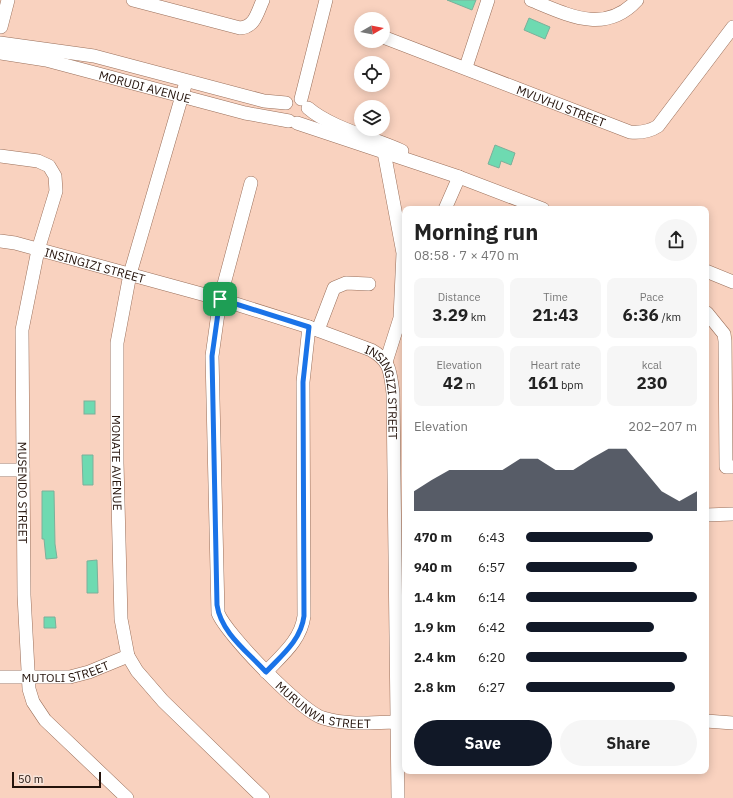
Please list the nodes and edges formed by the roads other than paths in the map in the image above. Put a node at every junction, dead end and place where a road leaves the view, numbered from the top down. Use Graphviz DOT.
graph roads {
  1 [pos="8,0"];
  2 [pos="133,0"];
  3 [pos="263,0"];
  4 [pos="326,0"];
  5 [pos="488,0"];
  6 [pos="531,0"];
  7 [pos="637,0"];
  8 [pos="1,27"];
  9 [pos="733,27"];
  10 [pos="390,39"];
  11 [pos="0,44"];
  12 [pos="18,46"];
  13 [pos="0,53"];
  14 [pos="466,67"];
  15 [pos="186,82"];
  16 [pos="181,96"];
  17 [pos="286,103"];
  18 [pos="304,104"];
  19 [pos="293,122"];
  20 [pos="384,152"];
  21 [pos="0,156"];
  22 [pos="458,177"];
  23 [pos="251,183"];
  24 [pos="446,206"];
  25 [pos="534,206"];
  26 [pos="0,241"];
  27 [pos="402,248"];
  28 [pos="38,250"];
  29 [pos="709,272"];
  30 [pos="130,274"];
  31 [pos="402,275"];
  32 [pos="732,280"];
  33 [pos="369,284"];
  34 [pos="220,299"];
  35 [pos="402,313"];
  36 [pos="709,315"];
  37 [pos="400,318"];
  38 [pos="314,329"];
  39 [pos="386,362"];
  40 [pos="733,467"];
  41 [pos="0,470"];
  42 [pos="23,470"];
  43 [pos="732,514"];
  44 [pos="709,515"];
  45 [pos="400,520"];
  46 [pos="128,656"];
  47 [pos="266,672"];
  48 [pos="0,677"];
  49 [pos="27,677"];
  50 [pos="709,721"];
  51 [pos="395,722"];
  52 [pos="733,723"];
  53 [pos="127,798"];
  54 [pos="263,798"];
  55 [pos="398,798"];
  1 -- 8 [label="street"];
  2 -- 3 [label="street"];
  4 -- 18 [label="street"];
  5 -- 14 [label="street"];
  6 -- 7 [label="street"];
  8 -- 12 [label="street"];
  9 -- 14 [label="street, MVUVHU STREET"];
  10 -- 14 [label="street, MVUVHU STREET"];
  11 -- 12 [label="street, MORUDI AVENUE"];
  12 -- 15 [label="street, MORUDI AVENUE"];
  13 -- 16 [label="street, MORUDI AVENUE"];
  15 -- 16 [label="street, MONATE AVENUE"];
  15 -- 17 [label="street, MORUDI AVENUE"];
  16 -- 19 [label="street, MORUDI AVENUE"];
  16 -- 30 [label="street, MONATE AVENUE"];
  17 -- 18 [label="street"];
  17 -- 19 [label="street"];
  18 -- 19 [label="street"];
  18 -- 22 [label="street, MORUDI AVENUE"];
  19 -- 20 [label="street, MORUDI AVENUE"];
  20 -- 22 [label="street, MORUDI AVENUE"];
  20 -- 27 [label="street"];
  21 -- 28 [label="street, MUSENDO STREET"];
  22 -- 24 [label="street"];
  22 -- 25 [label="street, MORUDI AVENUE"];
  23 -- 34 [label="street, MURUNWA STREET"];
  26 -- 28 [label="street, INSINGIZI STREET"];
  28 -- 30 [label="street, INSINGIZI STREET"];
  28 -- 42 [label="street, MUSENDO STREET"];
  29 -- 32 [label="street"];
  30 -- 34 [label="street, INSINGIZI STREET"];
  30 -- 46 [label="street, MONATE AVENUE"];
  31 -- 37 [label="street"];
  33 -- 38 [label="street"];
  34 -- 38 [label="street, INSINGIZI STREET"];
  34 -- 47 [label="street, MURUNWA STREET"];
  35 -- 37 [label="street"];
  36 -- 40 [label="street"];
  37 -- 39 [label="street"];
  38 -- 39 [label="street, INSINGIZI STREET"];
  38 -- 47 [label="street"];
  39 -- 45 [label="street, INSINGIZI STREET"];
  41 -- 42 [label="street"];
  42 -- 49 [label="street, MUSENDO STREET"];
  43 -- 44 [label="street"];
  45 -- 51 [label="street, INSINGIZI STREET"];
  46 -- 49 [label="street, MUTOLI STREET"];
  46 -- 54 [label="street, MONATE AVENUE"];
  47 -- 51 [label="street, MURUNWA STREET"];
  48 -- 49 [label="street, MUTOLI STREET"];
  49 -- 53 [label="street, MUSENDO STREET"];
  50 -- 52 [label="street"];
  51 -- 55 [label="street, INSINGIZI STREET"];
}
